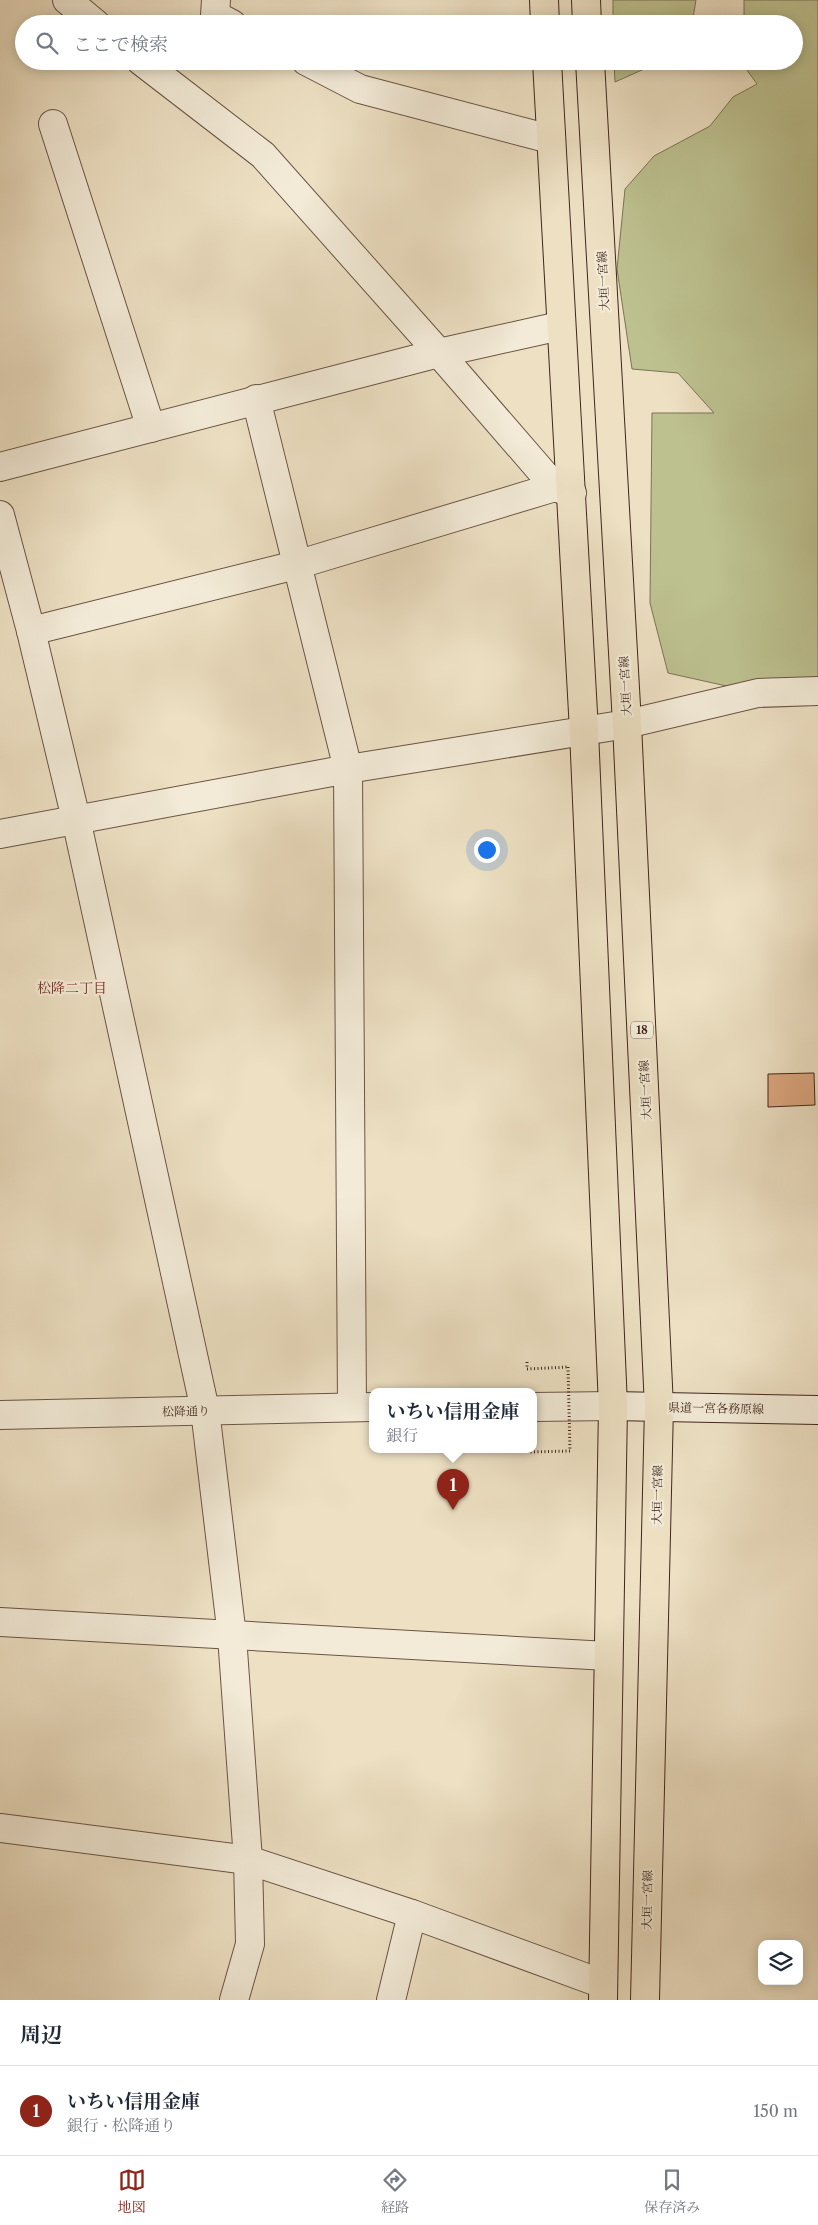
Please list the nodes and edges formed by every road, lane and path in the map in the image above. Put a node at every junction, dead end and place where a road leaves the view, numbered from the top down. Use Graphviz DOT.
graph roads {
  1 [pos="67,0"];
  2 [pos="216,0"];
  3 [pos="544,0"];
  4 [pos="586,0"];
  5 [pos="85,15"];
  6 [pos="215,15"];
  7 [pos="545,15"];
  8 [pos="587,15"];
  9 [pos="153,70"];
  10 [pos="323,70"];
  11 [pos="547,70"];
  12 [pos="591,70"];
  13 [pos="53,124"];
  14 [pos="550,139"];
  15 [pos="560,326"];
  16 [pos="439,353"];
  17 [pos="256,399"];
  18 [pos="151,428"];
  19 [pos="0,467"];
  20 [pos="563,490"];
  21 [pos="0,515"];
  22 [pos="296,565"];
  23 [pos="31,630"];
  24 [pos="818,690"];
  25 [pos="628,724"];
  26 [pos="584,731"];
  27 [pos="348,769"];
  28 [pos="76,819"];
  29 [pos="0,834"];
  30 [pos="527,1362"];
  31 [pos="613,1406"];
  32 [pos="362,1407"];
  33 [pos="537,1407"];
  34 [pos="659,1407"];
  35 [pos="205,1410"];
  36 [pos="818,1410"];
  37 [pos="0,1415"];
  38 [pos="537,1452"];
  39 [pos="0,1622"];
  40 [pos="232,1636"];
  41 [pos="608,1656"];
  42 [pos="0,1828"];
  43 [pos="248,1860"];
  44 [pos="412,1914"];
  45 [pos="603,1992"];
  46 [pos="234,2000"];
  47 [pos="391,2000"];
  48 [pos="645,2000"];
  1 -- 5 [label="street"];
  2 -- 6 [label="street"];
  3 -- 7 [label="main road"];
  4 -- 8 [label="main road"];
  9 -- 16 [label="street"];
  10 -- 14 [label="street"];
  11 -- 14 [label="main road"];
  12 -- 25 [label="main road, 大垣一宮線 / 18"];
  13 -- 18 [label="street"];
  14 -- 15 [label="main road"];
  15 -- 16 [label="street"];
  15 -- 20 [label="main road"];
  16 -- 17 [label="street"];
  16 -- 20 [label="street"];
  17 -- 18 [label="street"];
  17 -- 22 [label="street"];
  18 -- 19 [label="street"];
  20 -- 22 [label="street"];
  20 -- 26 [label="main road"];
  21 -- 23 [label="street"];
  22 -- 23 [label="street"];
  22 -- 27 [label="street"];
  23 -- 28 [label="street"];
  24 -- 25 [label="street"];
  25 -- 26 [label="street"];
  25 -- 34 [label="main road, 大垣一宮線 / 18"];
  26 -- 27 [label="street"];
  26 -- 31 [label="main road"];
  27 -- 28 [label="street"];
  27 -- 32 [label="street"];
  28 -- 29 [label="street"];
  28 -- 35 [label="street"];
  30 -- 38 [label="path, bridge"];
  31 -- 33 [label="street"];
  31 -- 34 [label="street, 県道一宮各務原線"];
  31 -- 41 [label="main road"];
  32 -- 35 [label="street, 松降通り"];
  34 -- 36 [label="street, 県道一宮各務原線"];
  34 -- 48 [label="main road, 大垣一宮線 / 18"];
  35 -- 37 [label="street, 松降通り"];
  35 -- 40 [label="street"];
  39 -- 40 [label="street"];
  40 -- 41 [label="street"];
  40 -- 43 [label="street"];
  41 -- 45 [label="main road"];
  42 -- 43 [label="street"];
  43 -- 44 [label="street"];
  43 -- 46 [label="street"];
  44 -- 45 [label="street"];
  44 -- 47 [label="street"];
}
